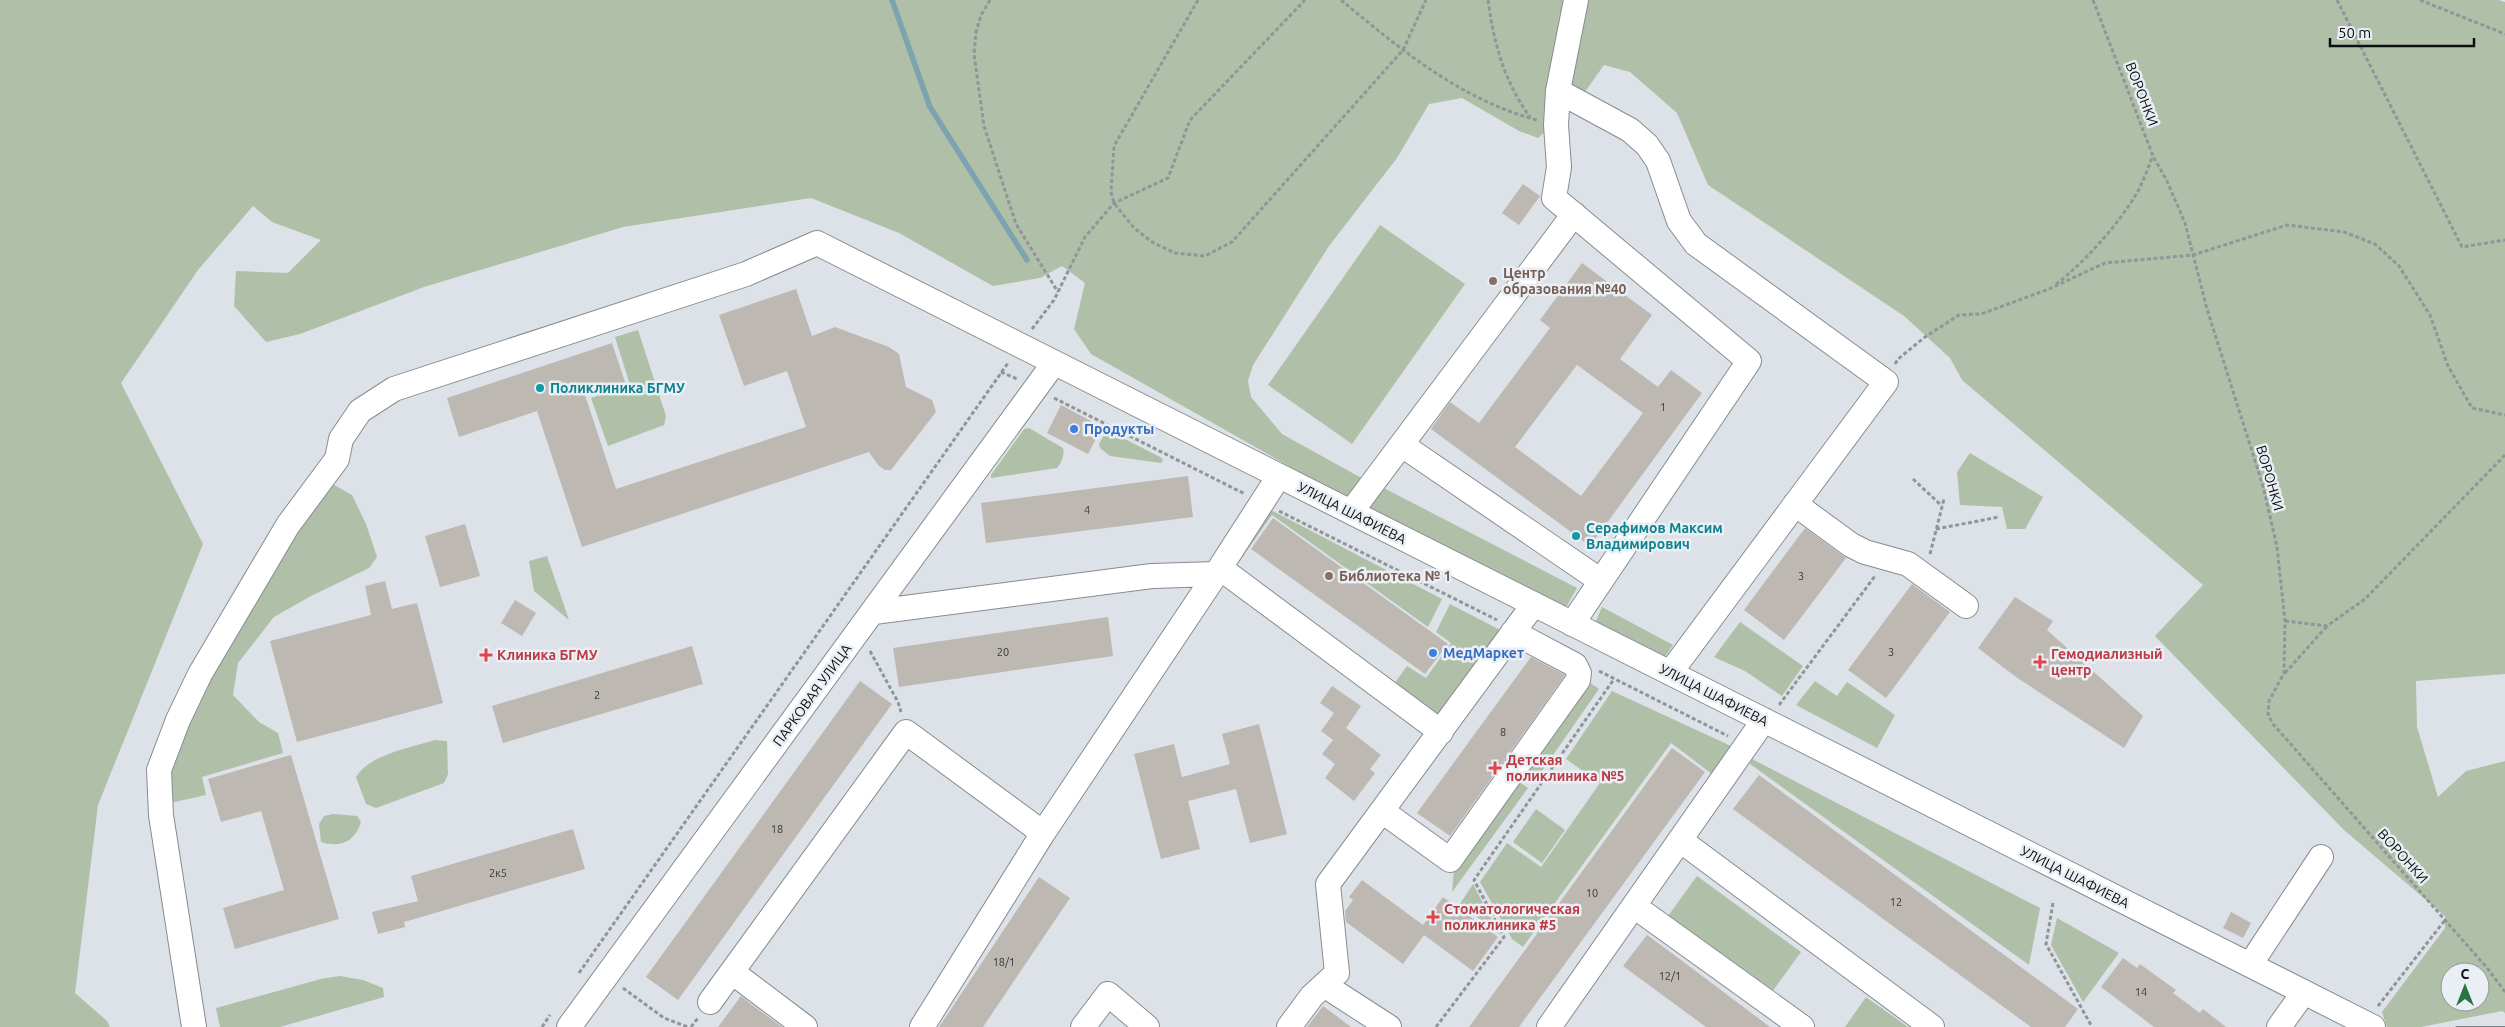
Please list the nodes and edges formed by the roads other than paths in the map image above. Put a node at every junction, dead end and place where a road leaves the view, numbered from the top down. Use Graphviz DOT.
graph roads {
  1 [pos="1576,0"];
  2 [pos="1558,91"];
  3 [pos="1574,214"];
  4 [pos="1054,363"];
  5 [pos="1402,446"];
  6 [pos="1278,476"];
  7 [pos="1795,504"];
  8 [pos="1351,512"];
  9 [pos="1218,571"];
  10 [pos="1601,581"];
  11 [pos="1534,604"];
  12 [pos="1966,606"];
  13 [pos="874,612"];
  14 [pos="1572,624"];
  15 [pos="1514,631"];
  16 [pos="1670,673"];
  17 [pos="1765,721"];
  18 [pos="1441,732"];
  19 [pos="1382,811"];
  20 [pos="1043,833"];
  21 [pos="1680,840"];
  22 [pos="2321,857"];
  23 [pos="1634,906"];
  24 [pos="2250,965"];
  25 [pos="732,972"];
  26 [pos="1324,985"];
  27 [pos="2304,992"];
  28 [pos="710,1002"];
  29 [pos="2374,1018"];
  30 [pos="561,1019"];
  31 [pos="194,1027"];
  32 [pos="805,1027"];
  33 [pos="922,1027"];
  34 [pos="1083,1027"];
  35 [pos="1147,1027"];
  36 [pos="1290,1027"];
  37 [pos="1389,1027"];
  38 [pos="1549,1027"];
  39 [pos="1802,1027"];
  40 [pos="1932,1027"];
  41 [pos="2279,1027"];
  1 -- 2 [label="street"];
  2 -- 3 [label="street"];
  2 -- 7 [label="street"];
  3 -- 5 [label="street"];
  3 -- 10 [label="street"];
  4 -- 6 [label="street, УЛИЦА ШАФИЕВА"];
  4 -- 13 [label="street, ПАРКОВАЯ УЛИЦА"];
  4 -- 31 [label="street, УЛИЦА ШАФИЕВА"];
  5 -- 8 [label="street"];
  5 -- 10 [label="street"];
  6 -- 8 [label="street, УЛИЦА ШАФИЕВА"];
  6 -- 9 [label="street"];
  7 -- 12 [label="street"];
  7 -- 16 [label="street"];
  8 -- 11 [label="street, УЛИЦА ШАФИЕВА"];
  9 -- 13 [label="street"];
  9 -- 18 [label="street"];
  9 -- 20 [label="street"];
  10 -- 14 [label="street"];
  11 -- 14 [label="street, УЛИЦА ШАФИЕВА"];
  11 -- 15 [label="street"];
  13 -- 30 [label="street, ПАРКОВАЯ УЛИЦА"];
  14 -- 16 [label="street, УЛИЦА ШАФИЕВА"];
  15 -- 18 [label="street"];
  15 -- 19 [label="street"];
  16 -- 17 [label="street, УЛИЦА ШАФИЕВА"];
  17 -- 21 [label="street"];
  17 -- 24 [label="street, УЛИЦА ШАФИЕВА"];
  18 -- 19 [label="street"];
  19 -- 26 [label="street"];
  20 -- 25 [label="street"];
  20 -- 33 [label="street"];
  21 -- 23 [label="street"];
  21 -- 40 [label="street"];
  22 -- 24 [label="street"];
  23 -- 38 [label="street"];
  23 -- 39 [label="street"];
  24 -- 27 [label="street, УЛИЦА ШАФИЕВА"];
  25 -- 28 [label="street"];
  25 -- 32 [label="street"];
  26 -- 36 [label="street"];
  26 -- 37 [label="street"];
  27 -- 29 [label="street, УЛИЦА ШАФИЕВА"];
  27 -- 41 [label="street"];
  34 -- 35 [label="street"];
}
